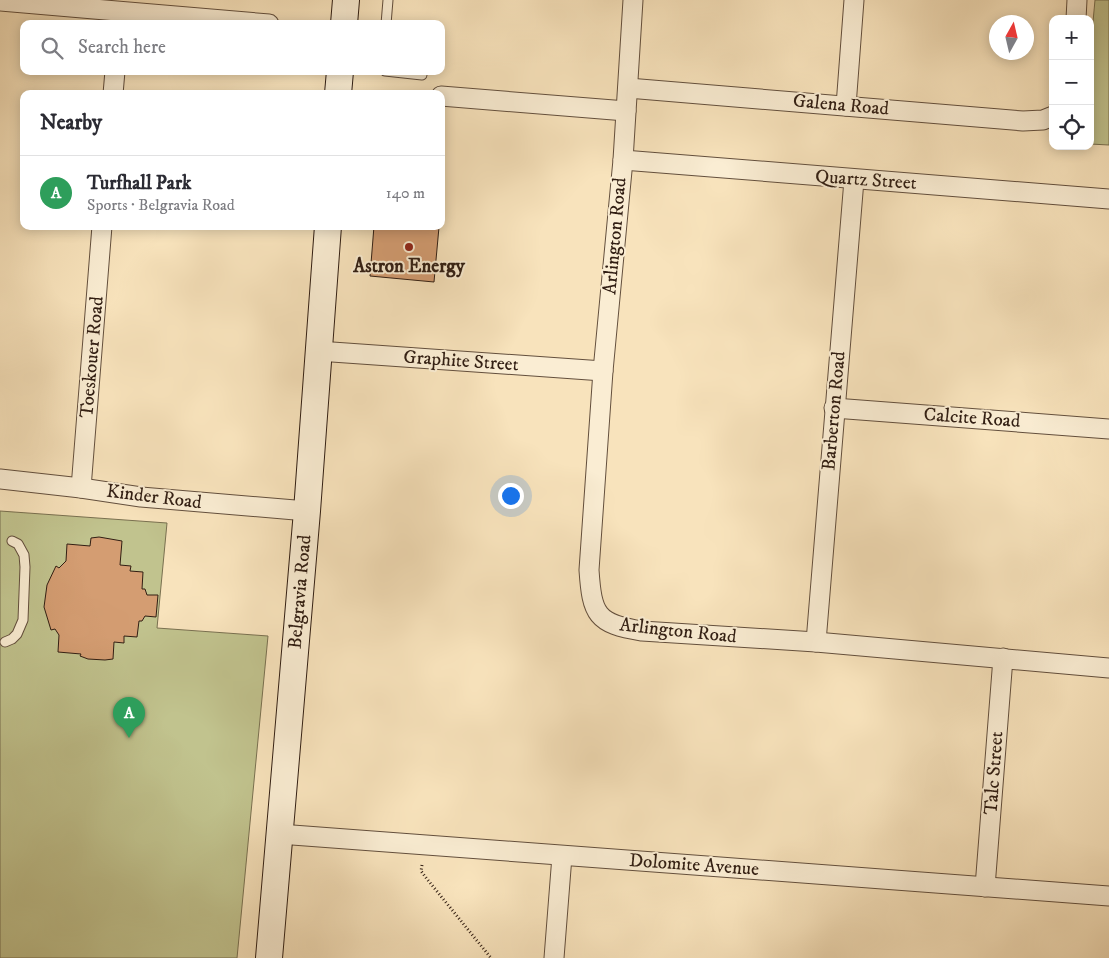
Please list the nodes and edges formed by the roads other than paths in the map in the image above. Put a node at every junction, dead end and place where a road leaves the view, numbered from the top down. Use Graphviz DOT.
graph roads {
  1 [pos="346,0"];
  2 [pos="388,0"];
  3 [pos="633,0"];
  4 [pos="854,0"];
  5 [pos="1077,0"];
  6 [pos="0,1"];
  7 [pos="120,12"];
  8 [pos="1076,15"];
  9 [pos="219,20"];
  10 [pos="344,20"];
  11 [pos="386,20"];
  12 [pos="115,75"];
  13 [pos="340,75"];
  14 [pos="628,88"];
  15 [pos="113,90"];
  16 [pos="338,90"];
  17 [pos="445,96"];
  18 [pos="846,106"];
  19 [pos="626,111"];
  20 [pos="1049,118"];
  21 [pos="623,160"];
  22 [pos="854,180"];
  23 [pos="1109,199"];
  24 [pos="102,230"];
  25 [pos="328,230"];
  26 [pos="318,351"];
  27 [pos="603,371"];
  28 [pos="834,408"];
  29 [pos="1109,429"];
  30 [pos="0,479"];
  31 [pos="81,488"];
  32 [pos="307,511"];
  33 [pos="12,541"];
  34 [pos="5,642"];
  35 [pos="816,642"];
  36 [pos="1003,658"];
  37 [pos="1109,668"];
  38 [pos="279,834"];
  39 [pos="562,856"];
  40 [pos="985,887"];
  41 [pos="1109,896"];
  42 [pos="269,958"];
  43 [pos="554,958"];
  1 -- 10 [label="street"];
  2 -- 11 [label="lane"];
  3 -- 14 [label="street, Arlington Road"];
  4 -- 18 [label="street"];
  5 -- 8 [label="street"];
  6 -- 7 [label="street"];
  7 -- 9 [label="street"];
  12 -- 15 [label="street"];
  13 -- 16 [label="street"];
  14 -- 18 [label="street, Galena Road"];
  14 -- 19 [label="street, Arlington Road"];
  17 -- 19 [label="street"];
  18 -- 20 [label="street, Galena Road"];
  19 -- 21 [label="street, Arlington Road"];
  21 -- 22 [label="street, Quartz Street"];
  21 -- 27 [label="street, Arlington Road"];
  22 -- 23 [label="street, Quartz Street"];
  22 -- 28 [label="street, Barberton Road"];
  24 -- 31 [label="street, Toeskouer Road"];
  25 -- 26 [label="street, Belgravia Road"];
  26 -- 27 [label="street, Graphite Street"];
  26 -- 32 [label="street, Belgravia Road"];
  27 -- 35 [label="street, Arlington Road"];
  28 -- 29 [label="street, Calcite Road"];
  28 -- 35 [label="street, Barberton Road"];
  30 -- 31 [label="street, Kinder Road"];
  31 -- 32 [label="street, Kinder Road"];
  32 -- 38 [label="street, Belgravia Road"];
  33 -- 34 [label="lane"];
  35 -- 36 [label="street, Arlington Road"];
  36 -- 37 [label="street, Arlington Road"];
  36 -- 40 [label="street, Talc Street"];
  38 -- 39 [label="street, Dolomite Avenue"];
  38 -- 42 [label="street, Belgravia Road"];
  39 -- 40 [label="street, Dolomite Avenue"];
  39 -- 43 [label="street"];
  40 -- 41 [label="street, Dolomite Avenue"];
}
